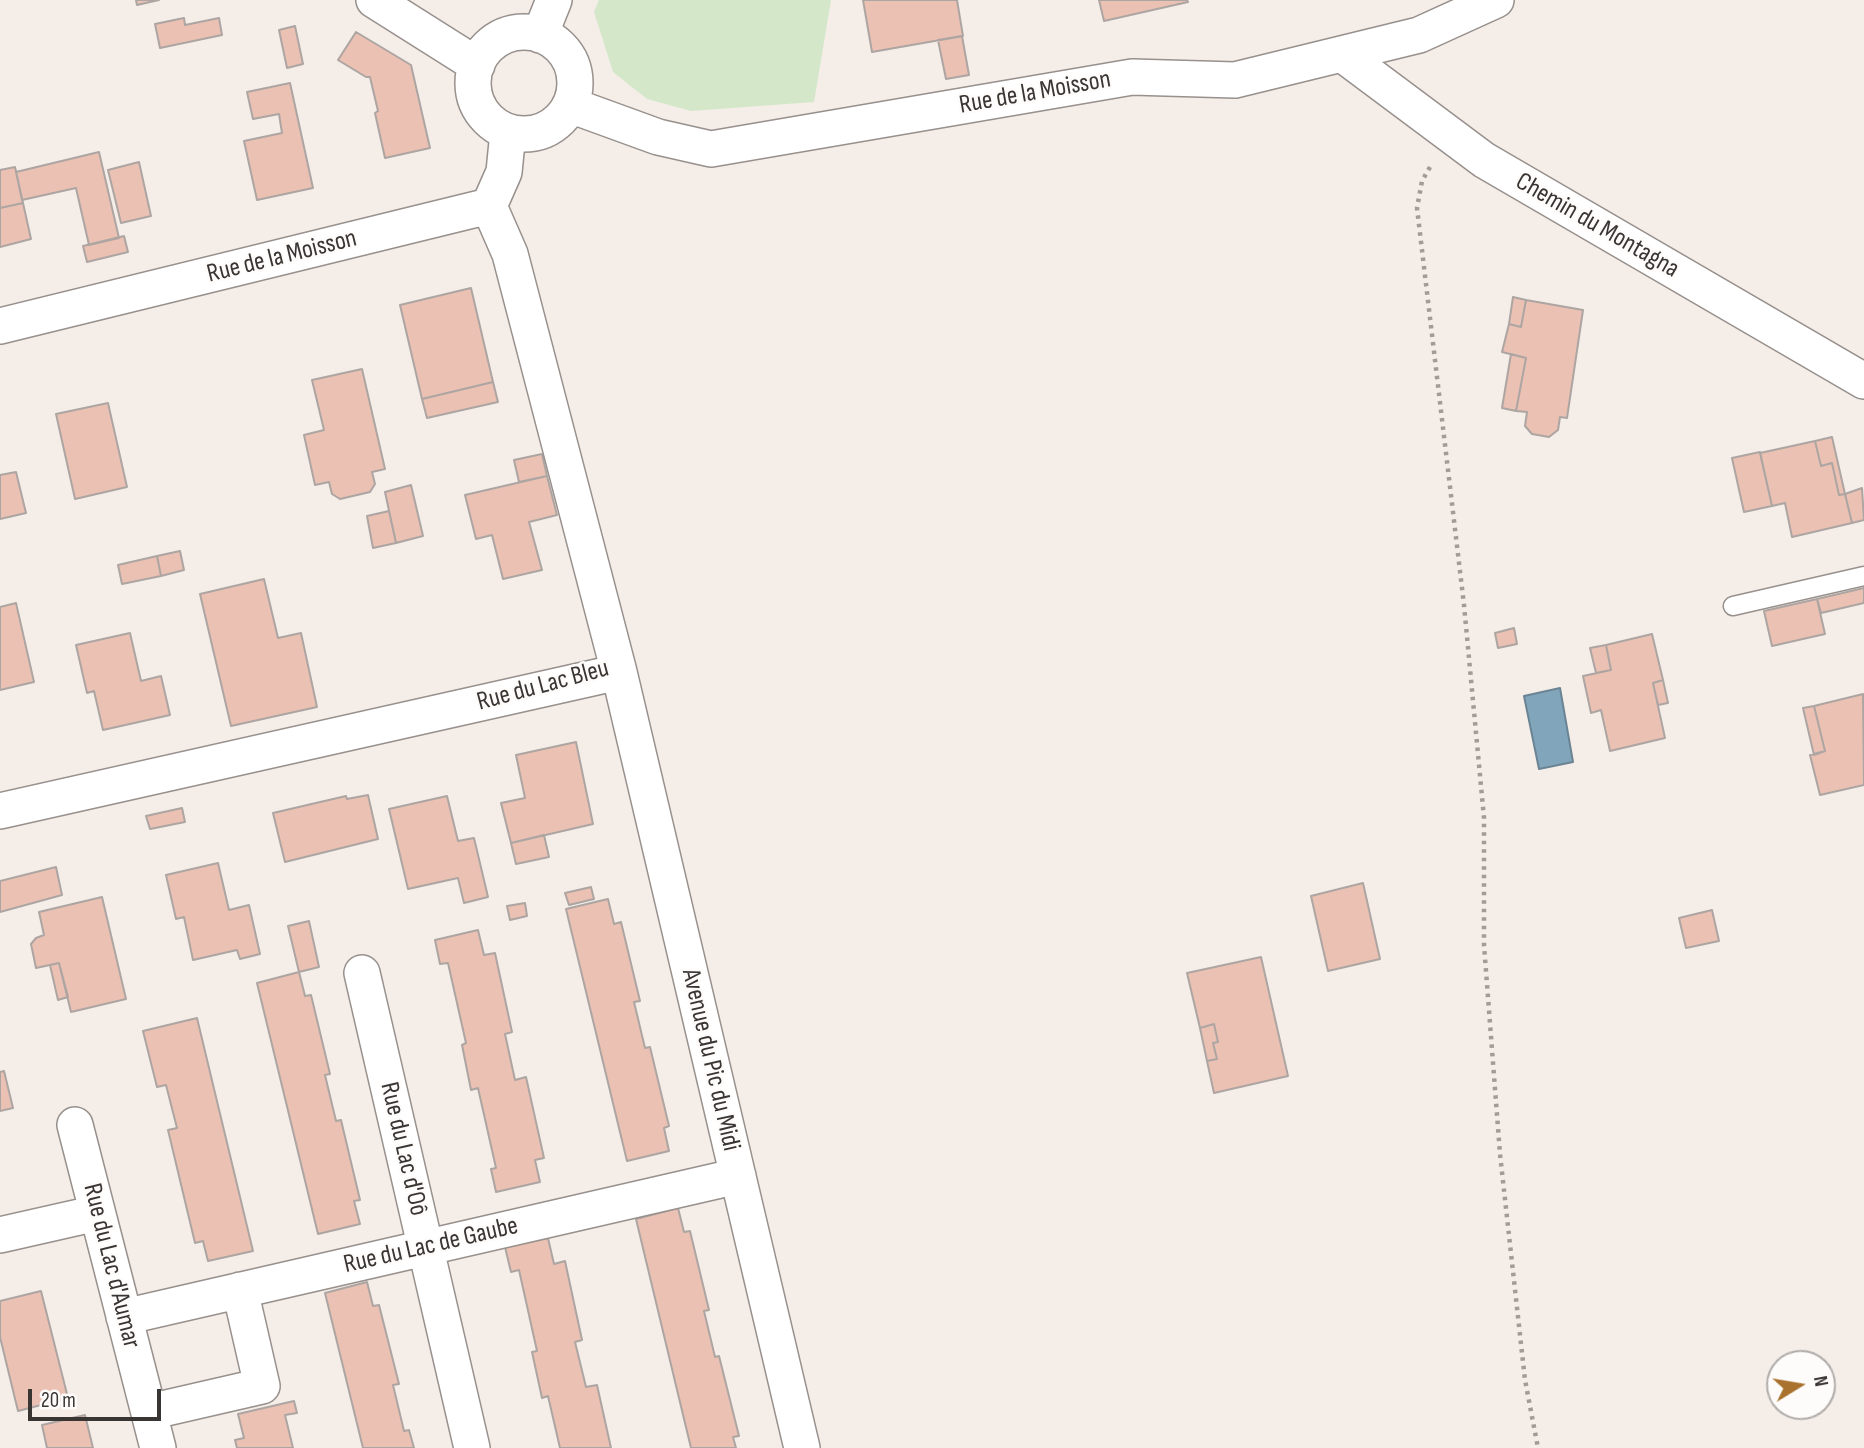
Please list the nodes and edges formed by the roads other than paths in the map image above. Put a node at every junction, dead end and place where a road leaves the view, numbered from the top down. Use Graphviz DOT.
graph roads {
  1 [pos="374,0"];
  2 [pos="554,0"];
  3 [pos="1496,0"];
  4 [pos="540,35"];
  5 [pos="1342,54"];
  6 [pos="477,65"];
  7 [pos="570,105"];
  8 [pos="508,132"];
  9 [pos="489,206"];
  10 [pos="0,326"];
  11 [pos="1864,381"];
  12 [pos="1864,576"];
  13 [pos="1733,606"];
  14 [pos="619,672"];
  15 [pos="0,811"];
  16 [pos="362,973"];
  17 [pos="75,1125"];
  18 [pos="738,1176"];
  19 [pos="97,1213"];
  20 [pos="0,1235"];
  21 [pos="425,1247"];
  22 [pos="240,1290"];
  23 [pos="124,1317"];
  24 [pos="149,1412"];
  25 [pos="158,1448"];
  26 [pos="472,1448"];
  27 [pos="802,1448"];
  1 -- 6 [label="street"];
  2 -- 4 [label="street"];
  3 -- 5 [label="street, Rue de la Moisson"];
  4 -- 6 [label="street"];
  4 -- 7 [label="street"];
  5 -- 7 [label="street, Rue de la Moisson"];
  5 -- 11 [label="street, Chemin du Montagna"];
  6 -- 8 [label="street"];
  7 -- 8 [label="street"];
  8 -- 9 [label="street"];
  9 -- 10 [label="street, Rue de la Moisson"];
  9 -- 14 [label="street, Rue du Lac Bleu"];
  12 -- 13 [label="lane"];
  14 -- 15 [label="street, Rue du Lac Bleu"];
  14 -- 18 [label="street, Avenue du Pic du Midi"];
  16 -- 21 [label="street, Rue du Lac d'Oô"];
  17 -- 19 [label="street, Rue du Lac d'Aumar"];
  18 -- 21 [label="street, Rue du Lac de Gaube"];
  18 -- 27 [label="street, Avenue du Pic du Midi"];
  19 -- 20 [label="street"];
  19 -- 23 [label="street, Rue du Lac d'Aumar"];
  21 -- 22 [label="street, Rue du Lac de Gaube"];
  21 -- 26 [label="street, Rue du Lac d'Oô"];
  22 -- 23 [label="street, Rue du Lac de Gaube"];
  22 -- 24 [label="street"];
  23 -- 24 [label="street, Rue du Lac d'Aumar"];
  24 -- 25 [label="street, Rue du Lac d'Aumar"];
}
